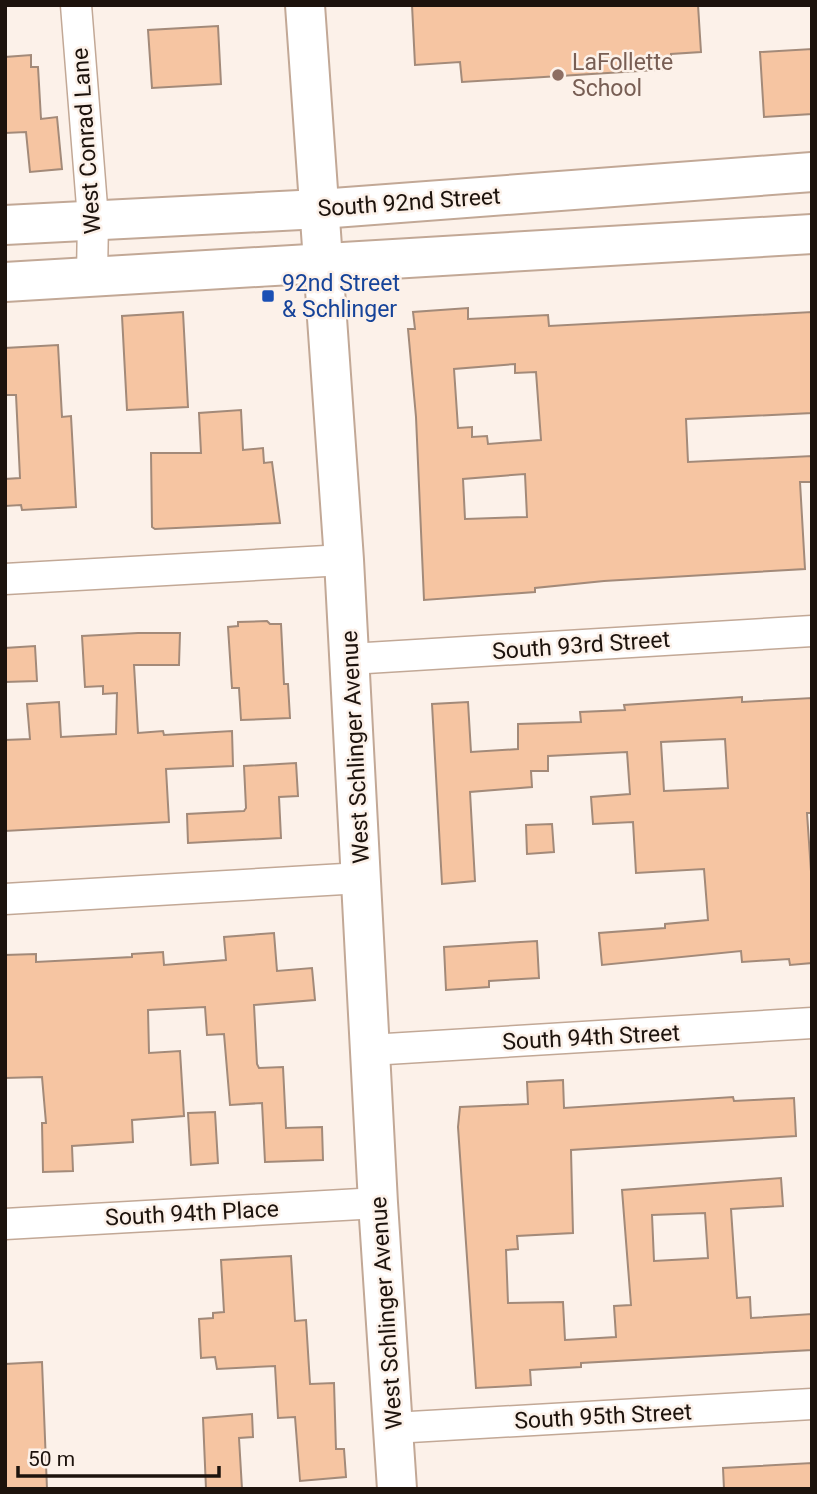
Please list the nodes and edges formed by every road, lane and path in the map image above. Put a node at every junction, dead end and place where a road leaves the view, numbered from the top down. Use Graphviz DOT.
graph roads {
  1 [pos="76,5"];
  2 [pos="305,5"];
  3 [pos="812,172"];
  4 [pos="624,186"];
  5 [pos="320,209"];
  6 [pos="93,219"];
  7 [pos="5,225"];
  8 [pos="812,234"];
  9 [pos="626,245"];
  10 [pos="324,264"];
  11 [pos="92,276"];
  12 [pos="5,282"];
  13 [pos="344,560"];
  14 [pos="5,579"];
  15 [pos="812,631"];
  16 [pos="350,659"];
  17 [pos="361,878"];
  18 [pos="5,899"];
  19 [pos="812,1023"];
  20 [pos="370,1049"];
  21 [pos="378,1203"];
  22 [pos="5,1224"];
  23 [pos="812,1404"];
  24 [pos="393,1428"];
  25 [pos="397,1489"];
  1 -- 6 [label="street, West Conrad Lane"];
  2 -- 5 [label="street, West Schlinger Avenue"];
  3 -- 4 [label="street, South 92nd Street"];
  4 -- 5 [label="street, South 92nd Street"];
  4 -- 9 [label="street"];
  5 -- 6 [label="street, South 92nd Street"];
  5 -- 10 [label="street, West Schlinger Avenue"];
  6 -- 7 [label="street, South 92nd Street"];
  6 -- 11 [label="street, West Conrad Lane"];
  8 -- 9 [label="street"];
  9 -- 10 [label="street"];
  10 -- 11 [label="street"];
  10 -- 13 [label="street, West Schlinger Avenue"];
  11 -- 12 [label="street"];
  13 -- 14 [label="street"];
  13 -- 16 [label="street, West Schlinger Avenue"];
  15 -- 16 [label="street, South 93rd Street"];
  16 -- 17 [label="street, West Schlinger Avenue"];
  17 -- 18 [label="street"];
  17 -- 20 [label="street, West Schlinger Avenue"];
  19 -- 20 [label="street, South 94th Street"];
  20 -- 21 [label="street, West Schlinger Avenue"];
  21 -- 22 [label="street, South 94th Place"];
  21 -- 24 [label="street, West Schlinger Avenue"];
  23 -- 24 [label="street, South 95th Street"];
  24 -- 25 [label="street, West Schlinger Avenue"];
}
